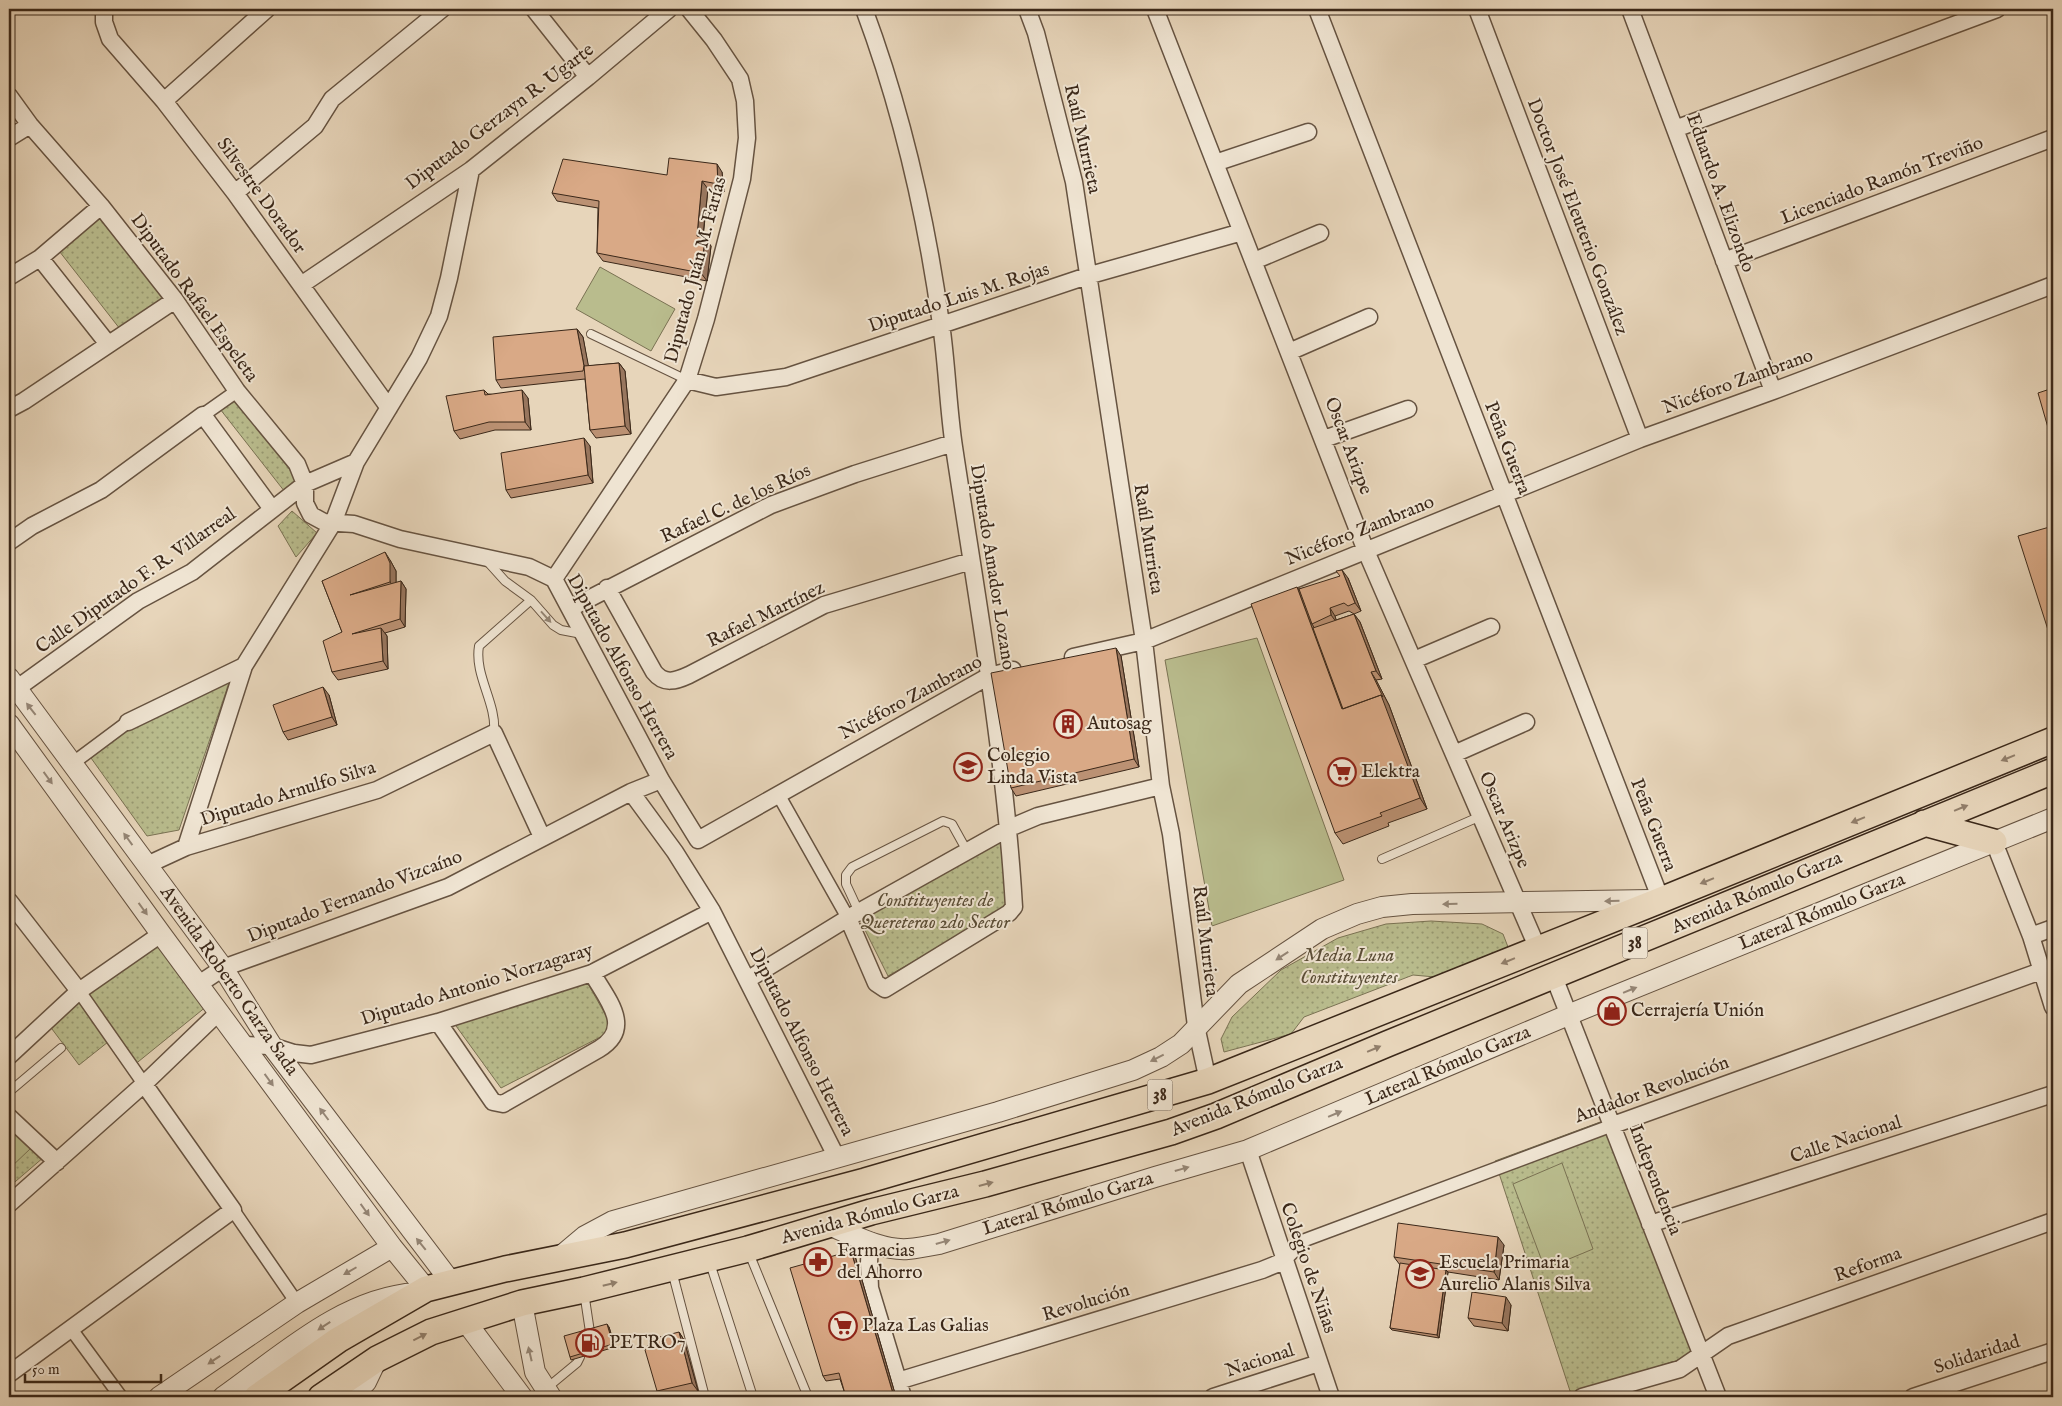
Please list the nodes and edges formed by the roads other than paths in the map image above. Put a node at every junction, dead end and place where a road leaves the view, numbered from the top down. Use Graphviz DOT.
graph roads {
  1 [pos="104,9"];
  2 [pos="267,9"];
  3 [pos="442,9"];
  4 [pos="534,9"];
  5 [pos="669,9"];
  6 [pos="689,9"];
  7 [pos="864,9"];
  8 [pos="1027,9"];
  9 [pos="1155,9"];
  10 [pos="1317,9"];
  11 [pos="1477,9"];
  12 [pos="1630,9"];
  13 [pos="1997,9"];
  14 [pos="588,77"];
  15 [pos="9,96"];
  16 [pos="164,101"];
  17 [pos="30,125"];
  18 [pos="1675,128"];
  19 [pos="1308,132"];
  20 [pos="9,138"];
  21 [pos="2053,138"];
  22 [pos="1215,163"];
  23 [pos="471,170"];
  24 [pos="235,193"];
  25 [pos="102,206"];
  26 [pos="1242,232"];
  27 [pos="1320,233"];
  28 [pos="40,258"];
  29 [pos="1254,261"];
  30 [pos="1724,261"];
  31 [pos="1087,276"];
  32 [pos="9,277"];
  33 [pos="301,285"];
  34 [pos="2053,285"];
  35 [pos="175,300"];
  36 [pos="1369,317"];
  37 [pos="942,326"];
  38 [pos="591,334"];
  39 [pos="108,344"];
  40 [pos="1289,352"];
  41 [pos="686,380"];
  42 [pos="236,390"];
  43 [pos="1773,391"];
  44 [pos="9,408"];
  45 [pos="389,408"];
  46 [pos="1408,409"];
  47 [pos="203,415"];
  48 [pos="1324,439"];
  49 [pos="1640,439"];
  50 [pos="953,443"];
  51 [pos="356,462"];
  52 [pos="304,484"];
  53 [pos="1503,494"];
  54 [pos="272,509"];
  55 [pos="333,523"];
  56 [pos="9,542"];
  57 [pos="1366,552"];
  58 [pos="486,559"];
  59 [pos="971,561"];
  60 [pos="554,579"];
  61 [pos="606,588"];
  62 [pos="531,600"];
  63 [pos="571,608"];
  64 [pos="1491,627"];
  65 [pos="584,634"];
  66 [pos="1144,641"];
  67 [pos="1056,660"];
  68 [pos="1414,660"];
  69 [pos="244,666"];
  70 [pos="1027,667"];
  71 [pos="988,676"];
  72 [pos="11,686"];
  73 [pos="128,722"];
  74 [pos="1526,722"];
  75 [pos="9,724"];
  76 [pos="494,733"];
  77 [pos="2053,740"];
  78 [pos="1454,754"];
  79 [pos="73,763"];
  80 [pos="2053,771"];
  81 [pos="660,780"];
  82 [pos="1162,786"];
  83 [pos="631,792"];
  84 [pos="778,794"];
  85 [pos="1481,816"];
  86 [pos="2053,818"];
  87 [pos="1924,823"];
  88 [pos="1007,828"];
  89 [pos="542,837"];
  90 [pos="698,840"];
  91 [pos="1994,842"];
  92 [pos="186,847"];
  93 [pos="967,851"];
  94 [pos="1382,859"];
  95 [pos="147,865"];
  96 [pos="1661,900"];
  97 [pos="9,901"];
  98 [pos="1517,902"];
  99 [pos="712,910"];
  100 [pos="853,915"];
  101 [pos="14,921"];
  102 [pos="2053,928"];
  103 [pos="161,934"];
  104 [pos="2031,936"];
  105 [pos="1538,949"];
  106 [pos="223,968"];
  107 [pos="2041,971"];
  108 [pos="592,974"];
  109 [pos="1554,977"];
  110 [pos="747,980"];
  111 [pos="199,984"];
  112 [pos="79,991"];
  113 [pos="2053,1007"];
  114 [pos="219,1012"];
  115 [pos="1568,1015"];
  116 [pos="438,1022"];
  117 [pos="1196,1026"];
  118 [pos="243,1045"];
  119 [pos="272,1046"];
  120 [pos="61,1048"];
  121 [pos="9,1056"];
  122 [pos="1208,1081"];
  123 [pos="144,1084"];
  124 [pos="9,1092"];
  125 [pos="2053,1094"];
  126 [pos="9,1117"];
  127 [pos="1613,1125"];
  128 [pos="1248,1150"];
  129 [pos="837,1158"];
  130 [pos="57,1162"];
  131 [pos="9,1204"];
  132 [pos="233,1210"];
  133 [pos="2053,1221"];
  134 [pos="1650,1224"];
  135 [pos="829,1226"];
  136 [pos="870,1242"];
  137 [pos="392,1247"];
  138 [pos="748,1249"];
  139 [pos="560,1257"];
  140 [pos="709,1259"];
  141 [pos="1284,1261"];
  142 [pos="672,1269"];
  143 [pos="451,1282"];
  144 [pos="584,1290"];
  145 [pos="422,1291"];
  146 [pos="297,1303"];
  147 [pos="522,1303"];
  148 [pos="466,1322"];
  149 [pos="71,1329"];
  150 [pos="590,1332"];
  151 [pos="2053,1351"];
  152 [pos="1701,1355"];
  153 [pos="580,1357"];
  154 [pos="377,1360"];
  155 [pos="1319,1363"];
  156 [pos="9,1374"];
  157 [pos="898,1381"];
  158 [pos="358,1395"];
  159 [pos="544,1395"];
  160 [pos="121,1397"];
  161 [pos="159,1397"];
  162 [pos="223,1397"];
  163 [pos="256,1397"];
  164 [pos="321,1397"];
  165 [pos="522,1397"];
  166 [pos="705,1397"];
  167 [pos="753,1397"];
  168 [pos="808,1397"];
  169 [pos="903,1397"];
  170 [pos="1213,1397"];
  171 [pos="1330,1397"];
  172 [pos="1582,1397"];
  173 [pos="1718,1397"];
  174 [pos="1913,1397"];
  1 -- 16 [label="street, Silvestre Dorador"];
  2 -- 16 [label="street"];
  3 -- 24 [label="street"];
  4 -- 14 [label="street"];
  5 -- 14 [label="street, Diputado Gerzayn R. Ugarte"];
  6 -- 41 [label="street, Diputado Juán M. Farías"];
  7 -- 37 [label="street, Diputado Amador Lozano"];
  8 -- 31 [label="street, Raúl Murrieta"];
  9 -- 22 [label="street, Oscar Arizpe"];
  10 -- 53 [label="street, Peña Guerra"];
  11 -- 49 [label="street, Doctor José Eleuterio González"];
  12 -- 18 [label="street, Eduardo A. Elizondo"];
  13 -- 18 [label="street"];
  14 -- 23 [label="street, Diputado Gerzayn R. Ugarte"];
  15 -- 17 [label="street, Diputado Rafael Espeleta"];
  16 -- 24 [label="street, Silvestre Dorador"];
  17 -- 20 [label="street"];
  17 -- 25 [label="street, Diputado Rafael Espeleta"];
  18 -- 30 [label="street, Eduardo A. Elizondo"];
  19 -- 22 [label="street"];
  21 -- 30 [label="street, Licenciado Ramón Treviño"];
  22 -- 26 [label="street, Oscar Arizpe"];
  23 -- 33 [label="street, Diputado Gerzayn R. Ugarte"];
  23 -- 45 [label="street"];
  24 -- 33 [label="street, Silvestre Dorador"];
  25 -- 28 [label="street"];
  25 -- 35 [label="street, Diputado Rafael Espeleta"];
  26 -- 29 [label="street, Oscar Arizpe"];
  26 -- 31 [label="street, Diputado Luis M. Rojas"];
  27 -- 29 [label="street"];
  28 -- 32 [label="street"];
  28 -- 39 [label="street"];
  29 -- 40 [label="street, Oscar Arizpe"];
  30 -- 43 [label="street, Eduardo A. Elizondo"];
  31 -- 37 [label="street, Diputado Luis M. Rojas"];
  31 -- 66 [label="street, Raúl Murrieta"];
  33 -- 45 [label="street, Silvestre Dorador"];
  34 -- 43 [label="street, Nicéforo Zambrano"];
  35 -- 39 [label="street"];
  35 -- 42 [label="street, Diputado Rafael Espeleta"];
  36 -- 40 [label="street"];
  37 -- 41 [label="street, Diputado Luis M. Rojas"];
  37 -- 50 [label="street, Diputado Amador Lozano"];
  38 -- 41 [label="lane"];
  39 -- 44 [label="street"];
  40 -- 48 [label="street, Oscar Arizpe"];
  41 -- 60 [label="street, Diputado Juán M. Farías"];
  42 -- 47 [label="street"];
  42 -- 52 [label="street, Diputado Rafael Espeleta"];
  43 -- 49 [label="street, Nicéforo Zambrano"];
  45 -- 51 [label="street"];
  46 -- 48 [label="street"];
  47 -- 54 [label="street"];
  47 -- 56 [label="street"];
  48 -- 57 [label="street, Oscar Arizpe"];
  49 -- 53 [label="street, Nicéforo Zambrano"];
  50 -- 59 [label="street, Diputado Amador Lozano"];
  50 -- 61 [label="street, Rafael C. de los Ríos"];
  51 -- 52 [label="street, Calle Diputado F. R. Villarreal"];
  51 -- 55 [label="street"];
  52 -- 54 [label="street, Calle Diputado F. R. Villarreal"];
  52 -- 55 [label="street, Diputado Rafael Espeleta"];
  53 -- 57 [label="street, Nicéforo Zambrano"];
  53 -- 96 [label="street, Peña Guerra"];
  54 -- 72 [label="street, Calle Diputado F. R. Villarreal"];
  55 -- 58 [label="street, Diputado Alfonso Herrera"];
  55 -- 69 [label="street"];
  57 -- 66 [label="street, Nicéforo Zambrano"];
  57 -- 68 [label="street, Oscar Arizpe"];
  58 -- 60 [label="street, Diputado Alfonso Herrera"];
  58 -- 62 [label="lane"];
  59 -- 61 [label="street, Rafael Martínez"];
  59 -- 71 [label="street, Diputado Amador Lozano"];
  60 -- 63 [label="street, Diputado Alfonso Herrera"];
  61 -- 63 [label="street, Rafael C. de los Ríos"];
  62 -- 65 [label="lane, one-way"];
  62 -- 76 [label="lane"];
  63 -- 65 [label="street, Diputado Alfonso Herrera"];
  64 -- 68 [label="street"];
  65 -- 81 [label="street, Diputado Alfonso Herrera"];
  66 -- 67 [label="street, Nicéforo Zambrano"];
  66 -- 82 [label="street, Raúl Murrieta"];
  68 -- 78 [label="street, Oscar Arizpe"];
  69 -- 73 [label="street"];
  69 -- 92 [label="street"];
  70 -- 71 [label="street, Nicéforo Zambrano"];
  71 -- 84 [label="street, Nicéforo Zambrano"];
  71 -- 88 [label="street, Diputado Amador Lozano"];
  79 -- 72 [label="street, Avenida Roberto Garza Sada, one-way"];
  73 -- 79 [label="street"];
  74 -- 78 [label="street"];
  75 -- 103 [label="street, Avenida Roberto Garza Sada, one-way"];
  76 -- 89 [label="street"];
  76 -- 92 [label="street, Diputado Arnulfo Silva"];
  77 -- 96 [label="main road, Avenida Rómulo Garza / 38, one-way"];
  78 -- 85 [label="street, Oscar Arizpe"];
  95 -- 79 [label="street, Avenida Roberto Garza Sada, one-way"];
  87 -- 80 [label="main road, Avenida Rómulo Garza / 38, one-way"];
  81 -- 83 [label="street, Diputado Fernando Vizcaíno"];
  81 -- 90 [label="street, Diputado Alfonso Herrera"];
  82 -- 88 [label="street"];
  82 -- 117 [label="street, Raúl Murrieta"];
  83 -- 89 [label="street, Diputado Fernando Vizcaíno"];
  83 -- 99 [label="street, Diputado Alfonso Herrera"];
  84 -- 90 [label="street, Nicéforo Zambrano"];
  84 -- 100 [label="street"];
  85 -- 94 [label="lane"];
  85 -- 98 [label="street, Oscar Arizpe"];
  86 -- 91 [label="street, Lateral Rómulo Garza"];
  87 -- 91 [label="main road"];
  87 -- 109 [label="main road, Avenida Rómulo Garza / 38"];
  88 -- 93 [label="street"];
  88 -- 100 [label="street, Diputado Amador Lozano"];
  89 -- 106 [label="street, Diputado Fernando Vizcaíno"];
  91 -- 104 [label="street"];
  115 -- 91 [label="street, Lateral Rómulo Garza, one-way"];
  92 -- 95 [label="street, Diputado Arnulfo Silva"];
  93 -- 100 [label="street"];
  93 -- 100 [label="lane"];
  95 -- 106 [label="street, Avenida Roberto Garza Sada"];
  96 -- 98 [label="street, Avenida Rómulo Garza, one-way"];
  96 -- 105 [label="main road, Avenida Rómulo Garza / 38"];
  97 -- 101 [label="street"];
  98 -- 105 [label="street, Oscar Arizpe"];
  98 -- 117 [label="street, Avenida Rómulo Garza, one-way"];
  99 -- 108 [label="street, Diputado Antonio Norzagaray"];
  99 -- 110 [label="street, Diputado Alfonso Herrera"];
  100 -- 110 [label="street"];
  101 -- 112 [label="street"];
  102 -- 104 [label="street"];
  103 -- 111 [label="street, Avenida Roberto Garza Sada"];
  103 -- 112 [label="street"];
  104 -- 107 [label="street"];
  105 -- 122 [label="main road, Avenida Rómulo Garza / 38, one-way"];
  106 -- 111 [label="street, Diputado Fernando Vizcaíno"];
  106 -- 119 [label="street, Avenida Roberto Garza Sada"];
  107 -- 113 [label="street"];
  107 -- 127 [label="street, Andador Revolución"];
  108 -- 116 [label="street, Diputado Antonio Norzagaray"];
  108 -- 116 [label="street"];
  109 -- 115 [label="street, Independencia"];
  135 -- 109 [label="main road, Avenida Rómulo Garza / 38, one-way"];
  110 -- 129 [label="street, Diputado Alfonso Herrera"];
  111 -- 114 [label="street, Avenida Roberto Garza Sada"];
  112 -- 121 [label="street"];
  112 -- 123 [label="street"];
  114 -- 118 [label="street, Avenida Roberto Garza Sada"];
  114 -- 123 [label="street"];
  115 -- 127 [label="street, Independencia"];
  128 -- 115 [label="street, Lateral Rómulo Garza, one-way"];
  116 -- 119 [label="street, Diputado Antonio Norzagaray"];
  117 -- 122 [label="street, Raúl Murrieta"];
  117 -- 129 [label="street, Avenida Rómulo Garza, one-way"];
  118 -- 119 [label="street, Diputado Antonio Norzagaray"];
  118 -- 137 [label="street, Avenida Roberto Garza Sada, one-way"];
  143 -- 119 [label="street, Avenida Roberto Garza Sada, one-way"];
  120 -- 124 [label="lane"];
  122 -- 139 [label="main road, Avenida Rómulo Garza / 38"];
  123 -- 130 [label="street"];
  123 -- 132 [label="street"];
  125 -- 134 [label="street, Calle Nacional"];
  126 -- 130 [label="street"];
  127 -- 134 [label="street, Independencia"];
  127 -- 141 [label="street, Andador Revolución"];
  136 -- 128 [label="street, Lateral Rómulo Garza, one-way"];
  128 -- 141 [label="street, Colegio de Niñas"];
  129 -- 139 [label="street, Avenida Rómulo Garza"];
  130 -- 131 [label="street"];
  132 -- 146 [label="street"];
  132 -- 149 [label="street"];
  133 -- 152 [label="street, Reforma"];
  134 -- 152 [label="street, Independencia"];
  135 -- 136 [label="street, Lateral Rómulo Garza"];
  135 -- 138 [label="main road, Avenida Rómulo Garza / 38"];
  136 -- 157 [label="street"];
  137 -- 145 [label="street, Avenida Roberto Garza Sada"];
  137 -- 146 [label="street, one-way"];
  138 -- 140 [label="main road, Avenida Rómulo Garza / 38"];
  138 -- 168 [label="lane"];
  139 -- 143 [label="main road, Avenida Rómulo Garza / 38"];
  140 -- 142 [label="main road, Avenida Rómulo Garza / 38"];
  140 -- 167 [label="lane"];
  141 -- 155 [label="street, Colegio de Niñas"];
  141 -- 157 [label="street, Revolución"];
  144 -- 142 [label="main road, Avenida Rómulo Garza / 38, one-way"];
  142 -- 166 [label="lane"];
  143 -- 145 [label="main road, Avenida Rómulo Garza / 38"];
  144 -- 147 [label="main road, Avenida Rómulo Garza / 38"];
  144 -- 150 [label="lane"];
  145 -- 162 [label="street, Avenida Rómulo Garza, one-way"];
  145 -- 163 [label="main road, Avenida Rómulo Garza / 38"];
  146 -- 161 [label="street, one-way"];
  147 -- 148 [label="main road, Avenida Rómulo Garza / 38"];
  159 -- 147 [label="street, one-way"];
  154 -- 148 [label="main road, Avenida Rómulo Garza / 38, one-way"];
  148 -- 165 [label="street"];
  149 -- 156 [label="street"];
  149 -- 160 [label="street"];
  151 -- 174 [label="street, Solidaridad"];
  152 -- 172 [label="street, Reforma"];
  152 -- 173 [label="street, Independencia"];
  153 -- 159 [label="lane"];
  154 -- 158 [label="street"];
  154 -- 164 [label="main road, Avenida Rómulo Garza / 38"];
  155 -- 170 [label="street, Nacional"];
  155 -- 171 [label="street, Colegio de Niñas"];
  157 -- 169 [label="street"];
}
